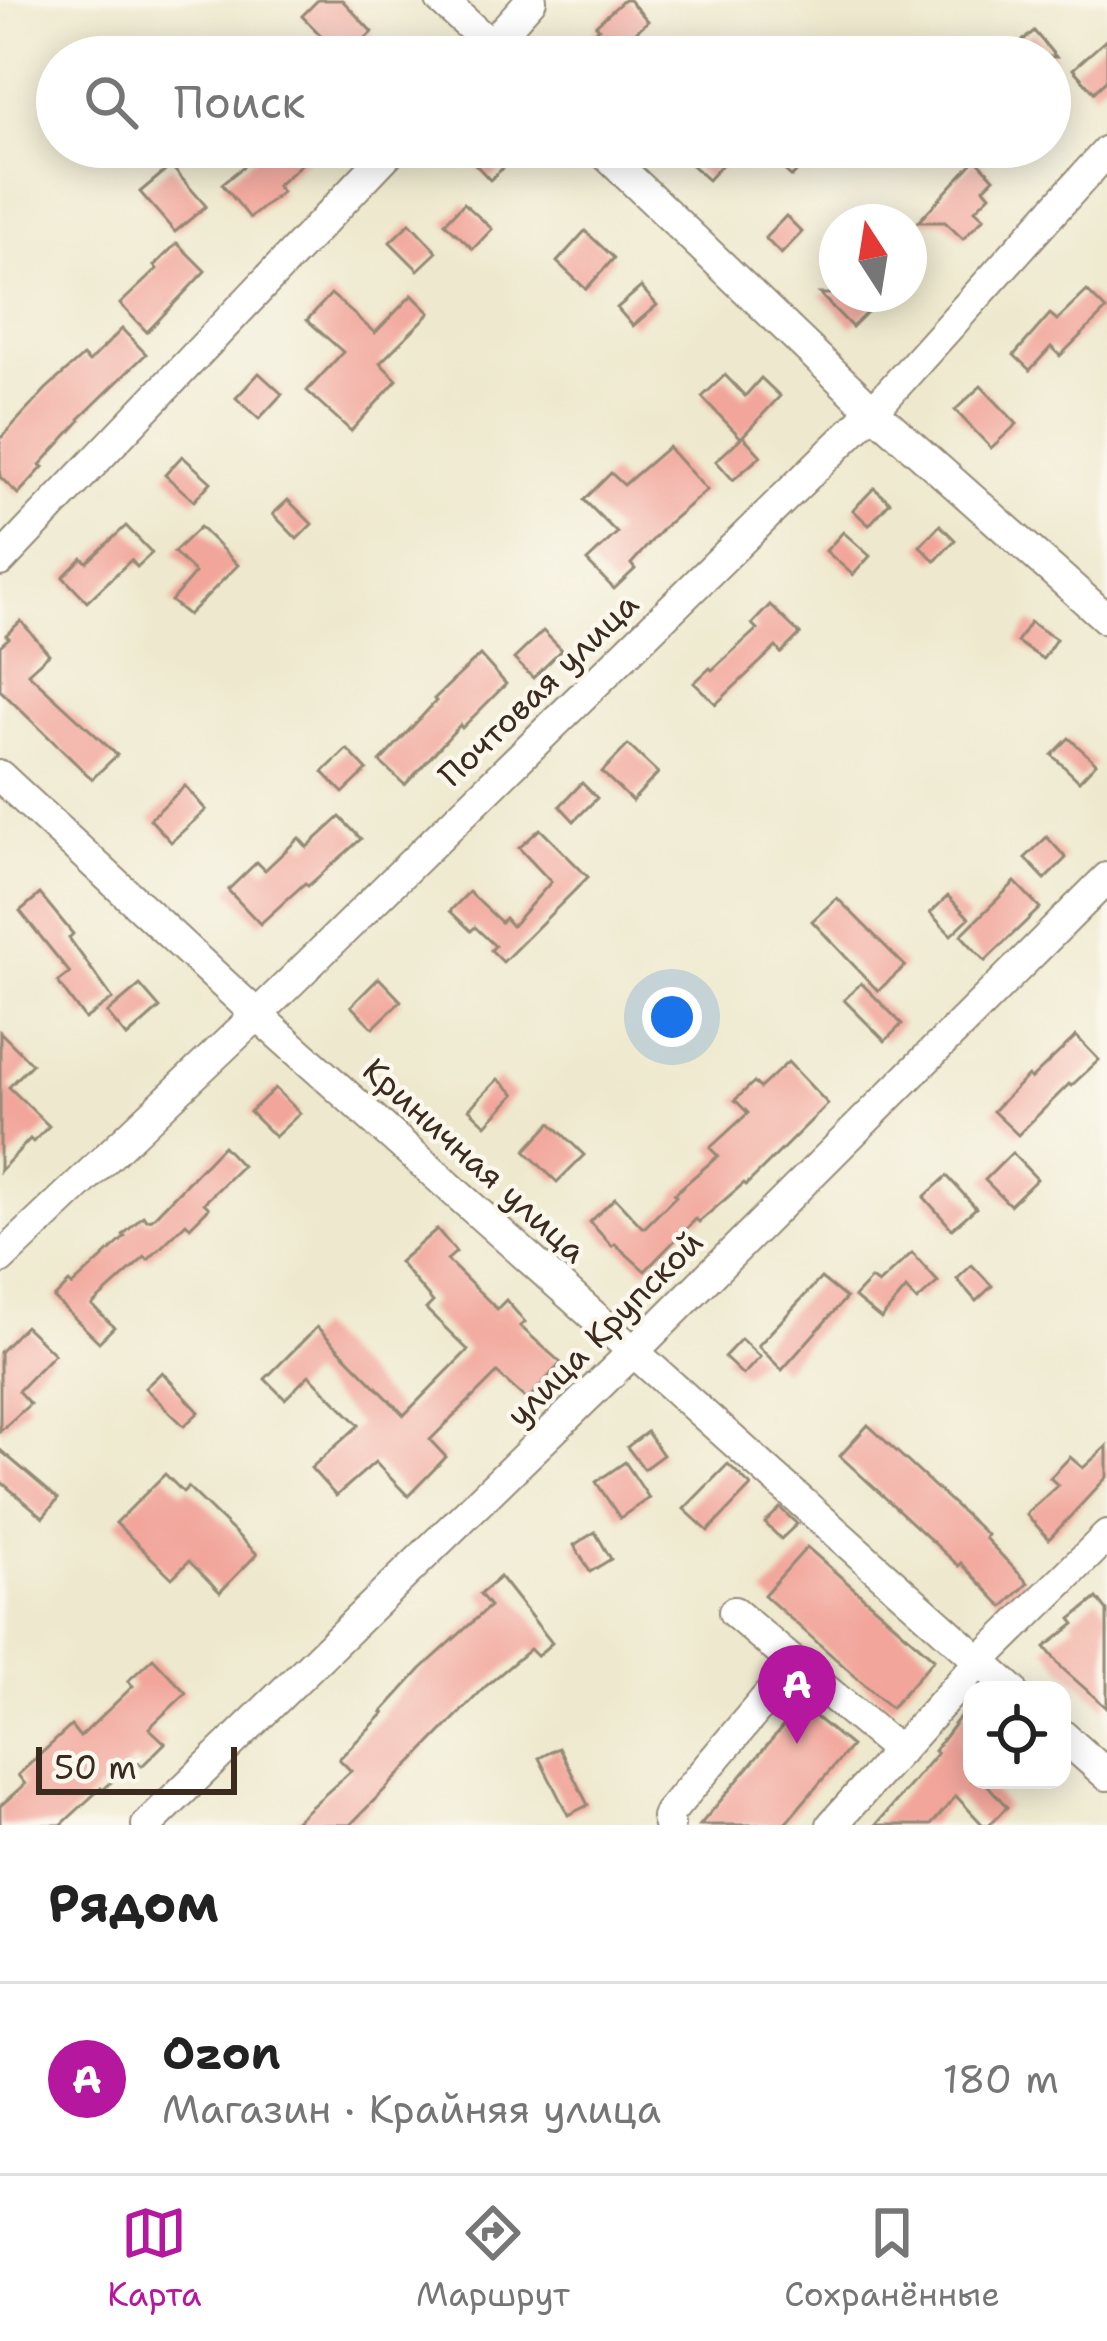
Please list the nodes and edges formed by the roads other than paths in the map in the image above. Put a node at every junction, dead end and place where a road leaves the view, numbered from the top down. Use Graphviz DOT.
graph roads {
  1 [pos="441,0"];
  2 [pos="531,0"];
  3 [pos="476,36"];
  4 [pos="505,36"];
  5 [pos="1107,151"];
  6 [pos="374,168"];
  7 [pos="620,168"];
  8 [pos="873,411"];
  9 [pos="0,561"];
  10 [pos="1107,619"];
  11 [pos="0,776"];
  12 [pos="1107,878"];
  13 [pos="257,1015"];
  14 [pos="0,1259"];
  15 [pos="635,1350"];
  16 [pos="1107,1536"];
  17 [pos="734,1612"];
  18 [pos="980,1661"];
  19 [pos="795,1664"];
  20 [pos="1002,1681"];
  21 [pos="1071,1743"];
  22 [pos="899,1751"];
  23 [pos="1107,1775"];
  24 [pos="147,1825"];
  25 [pos="669,1825"];
  26 [pos="832,1825"];
  1 -- 3 [label="street"];
  2 -- 4 [label="street"];
  5 -- 8 [label="street, Почтовая улица"];
  6 -- 9 [label="street"];
  7 -- 8 [label="street"];
  8 -- 10 [label="street"];
  8 -- 13 [label="street, Почтовая улица"];
  11 -- 13 [label="street, Криничная улица"];
  12 -- 15 [label="street, улица Крупской"];
  13 -- 14 [label="street, Почтовая улица"];
  13 -- 15 [label="street, Криничная улица"];
  15 -- 18 [label="street, Криничная улица"];
  15 -- 24 [label="street, улица Крупской"];
  16 -- 18 [label="street"];
  17 -- 19 [label="street"];
  18 -- 20 [label="street, Криничная улица"];
  18 -- 22 [label="street"];
  19 -- 22 [label="street"];
  19 -- 25 [label="street"];
  21 -- 23 [label="street"];
  22 -- 26 [label="street"];
}
